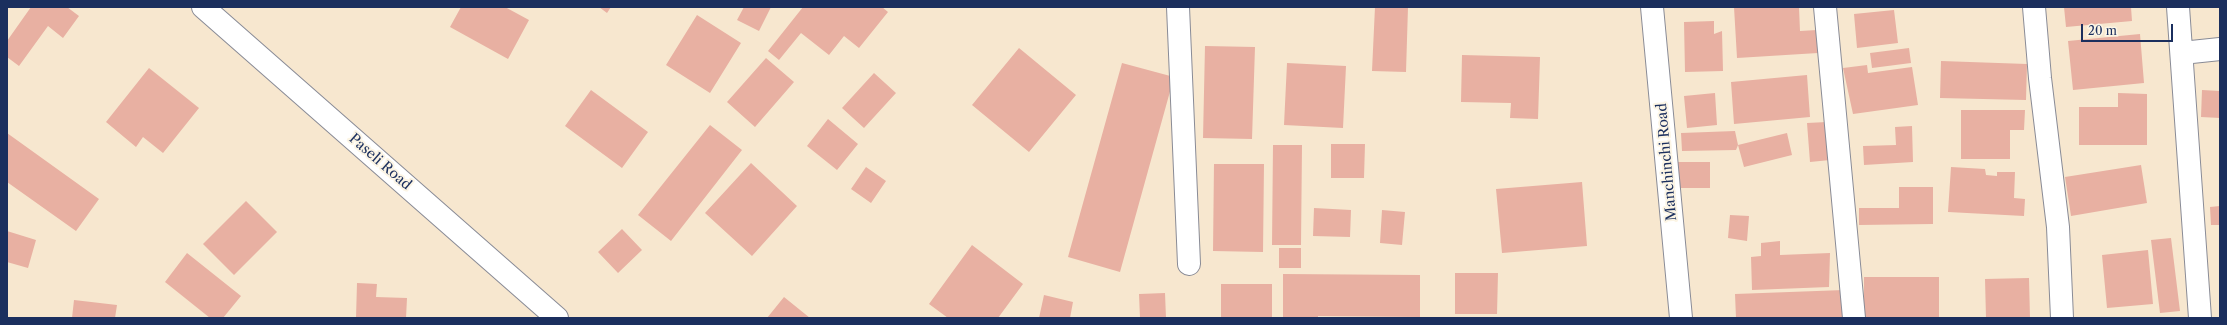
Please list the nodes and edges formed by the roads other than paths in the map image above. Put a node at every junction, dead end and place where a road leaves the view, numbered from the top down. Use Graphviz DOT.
graph roads {
  1 [pos="203,7"];
  2 [pos="1178,7"];
  3 [pos="1652,7"];
  4 [pos="1825,7"];
  5 [pos="2034,7"];
  6 [pos="2178,7"];
  7 [pos="2220,49"];
  8 [pos="2182,54"];
  9 [pos="1189,264"];
  10 [pos="557,318"];
  11 [pos="1681,318"];
  12 [pos="1854,318"];
  13 [pos="2062,318"];
  14 [pos="2200,318"];
  1 -- 10 [label="street, Paseli Road"];
  2 -- 9 [label="street"];
  3 -- 11 [label="street, Manchinchi Road"];
  4 -- 12 [label="street"];
  5 -- 13 [label="street"];
  6 -- 8 [label="street"];
  7 -- 8 [label="street"];
  8 -- 14 [label="street"];
}
